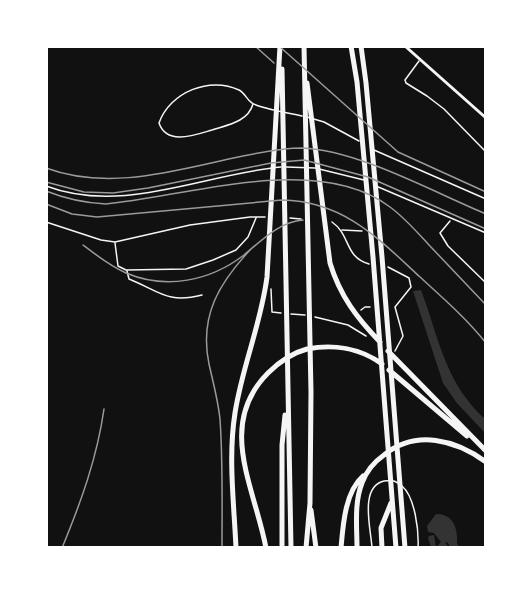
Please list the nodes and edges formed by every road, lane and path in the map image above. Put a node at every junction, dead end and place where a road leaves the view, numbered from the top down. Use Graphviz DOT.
graph roads {
  1 [pos="281,46"];
  2 [pos="304,46"];
  3 [pos="351,46"];
  4 [pos="361,46"];
  5 [pos="405,46"];
  6 [pos="304,56"];
  7 [pos="420,60"];
  8 [pos="253,104"];
  9 [pos="486,118"];
  10 [pos="486,152"];
  11 [pos="46,186"];
  12 [pos="486,199"];
  13 [pos="256,217"];
  14 [pos="272,218"];
  15 [pos="284,218"];
  16 [pos="306,219"];
  17 [pos="452,219"];
  18 [pos="328,220"];
  19 [pos="46,222"];
  20 [pos="341,230"];
  21 [pos="362,231"];
  22 [pos="486,233"];
  23 [pos="116,242"];
  24 [pos="373,264"];
  25 [pos="381,266"];
  26 [pos="126,270"];
  27 [pos="271,282"];
  28 [pos="486,283"];
  29 [pos="202,296"];
  30 [pos="375,307"];
  31 [pos="358,312"];
  32 [pos="352,318"];
  33 [pos="354,328"];
  34 [pos="369,339"];
  35 [pos="392,358"];
  36 [pos="287,392"];
  37 [pos="486,451"];
  38 [pos="486,462"];
  39 [pos="368,472"];
  40 [pos="392,501"];
  41 [pos="310,503"];
  42 [pos="236,548"];
  43 [pos="266,548"];
  44 [pos="282,548"];
  45 [pos="291,548"];
  46 [pos="306,548"];
  47 [pos="316,548"];
  48 [pos="341,548"];
  49 [pos="357,548"];
  50 [pos="372,548"];
  51 [pos="382,548"];
  52 [pos="396,548"];
  53 [pos="405,548"];
  54 [pos="418,548"];
  1 -- 36 [label="highway"];
  1 -- 42 [label="highway"];
  2 -- 6 [label="highway"];
  3 -- 40 [label="highway"];
  4 -- 53 [label="highway"];
  5 -- 7 [label="street"];
  6 -- 37 [label="highway"];
  6 -- 41 [label="highway"];
  7 -- 9 [label="street"];
  7 -- 10 [label="lane"];
  8 -- 8 [label="lane"];
  8 -- 12 [label="lane"];
  11 -- 17 [label="lane"];
  13 -- 14 [label="path"];
  13 -- 23 [label="path"];
  13 -- 26 [label="path"];
  15 -- 16 [label="path"];
  17 -- 22 [label="lane"];
  17 -- 28 [label="path"];
  18 -- 20 [label="path"];
  19 -- 23 [label="path"];
  20 -- 21 [label="path"];
  20 -- 24 [label="path"];
  23 -- 26 [label="path"];
  25 -- 35 [label="path"];
  26 -- 29 [label="path"];
  27 -- 33 [label="path"];
  30 -- 31 [label="path"];
  32 -- 33 [label="path"];
  33 -- 34 [label="path"];
  36 -- 44 [label="highway"];
  36 -- 45 [label="highway"];
  37 -- 43 [label="highway"];
  38 -- 39 [label="highway"];
  39 -- 48 [label="highway"];
  39 -- 49 [label="highway"];
  40 -- 51 [label="highway"];
  40 -- 52 [label="highway"];
  41 -- 46 [label="highway"];
  41 -- 47 [label="highway"];
  50 -- 54 [label="lane"];
}
